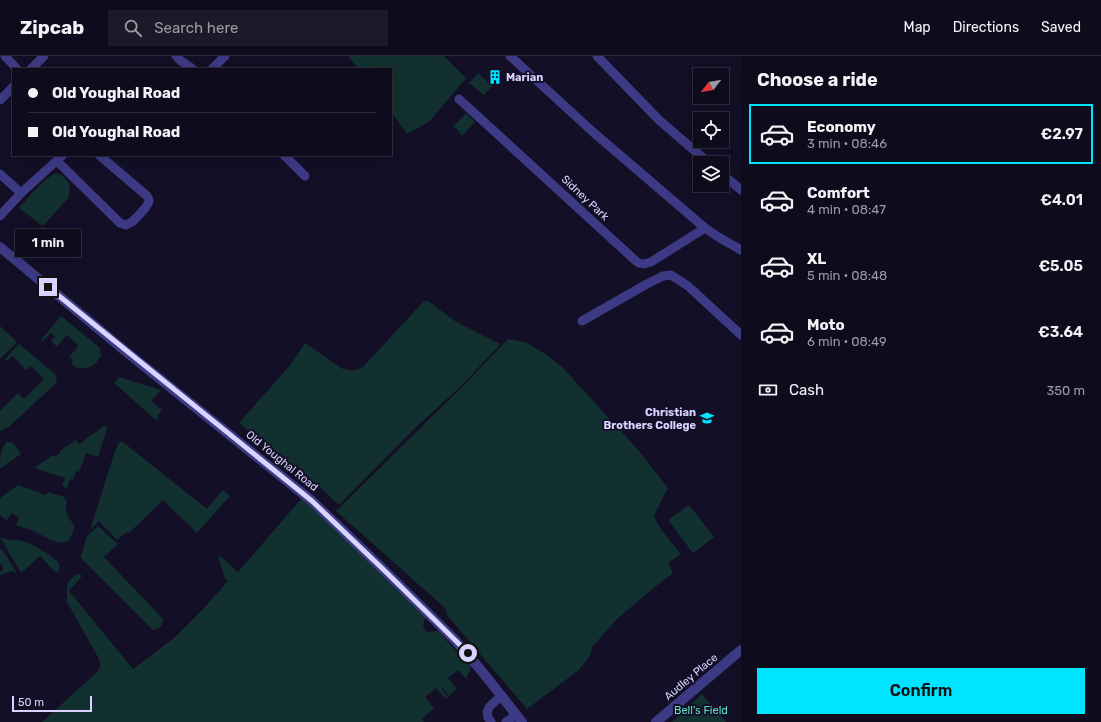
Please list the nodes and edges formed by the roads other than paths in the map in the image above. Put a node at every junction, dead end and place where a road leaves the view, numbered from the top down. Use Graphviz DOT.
graph roads {
  1 [pos="5,56"];
  2 [pos="44,56"];
  3 [pos="176,56"];
  4 [pos="225,56"];
  5 [pos="510,56"];
  6 [pos="596,56"];
  7 [pos="16,68"];
  8 [pos="32,68"];
  9 [pos="192,68"];
  10 [pos="213,68"];
  11 [pos="12,88"];
  12 [pos="459,98"];
  13 [pos="0,100"];
  14 [pos="101,156"];
  15 [pos="285,156"];
  16 [pos="701,156"];
  17 [pos="60,158"];
  18 [pos="0,174"];
  19 [pos="305,176"];
  20 [pos="729,180"];
  21 [pos="741,190"];
  22 [pos="21,193"];
  23 [pos="0,216"];
  24 [pos="705,228"];
  25 [pos="0,247"];
  26 [pos="741,250"];
  27 [pos="582,322"];
  28 [pos="741,335"];
  29 [pos="741,651"];
  30 [pos="502,696"];
  31 [pos="519,718"];
  32 [pos="486,719"];
  33 [pos="506,722"];
  34 [pos="656,722"];
  1 -- 7 [label="street"];
  2 -- 8 [label="street"];
  3 -- 9 [label="street"];
  4 -- 10 [label="street"];
  5 -- 24 [label="street"];
  6 -- 16 [label="street"];
  11 -- 13 [label="street"];
  12 -- 24 [label="street, Sidney Park"];
  14 -- 17 [label="street"];
  15 -- 19 [label="street"];
  17 -- 22 [label="street"];
  18 -- 22 [label="street"];
  20 -- 21 [label="street"];
  22 -- 23 [label="street"];
  24 -- 26 [label="street"];
  25 -- 30 [label="street, Old Youghal Road"];
  27 -- 28 [label="street"];
  29 -- 34 [label="street, Audley Place"];
  30 -- 31 [label="street, Old Youghal Road"];
  30 -- 32 [label="street"];
  31 -- 33 [label="street"];
}
